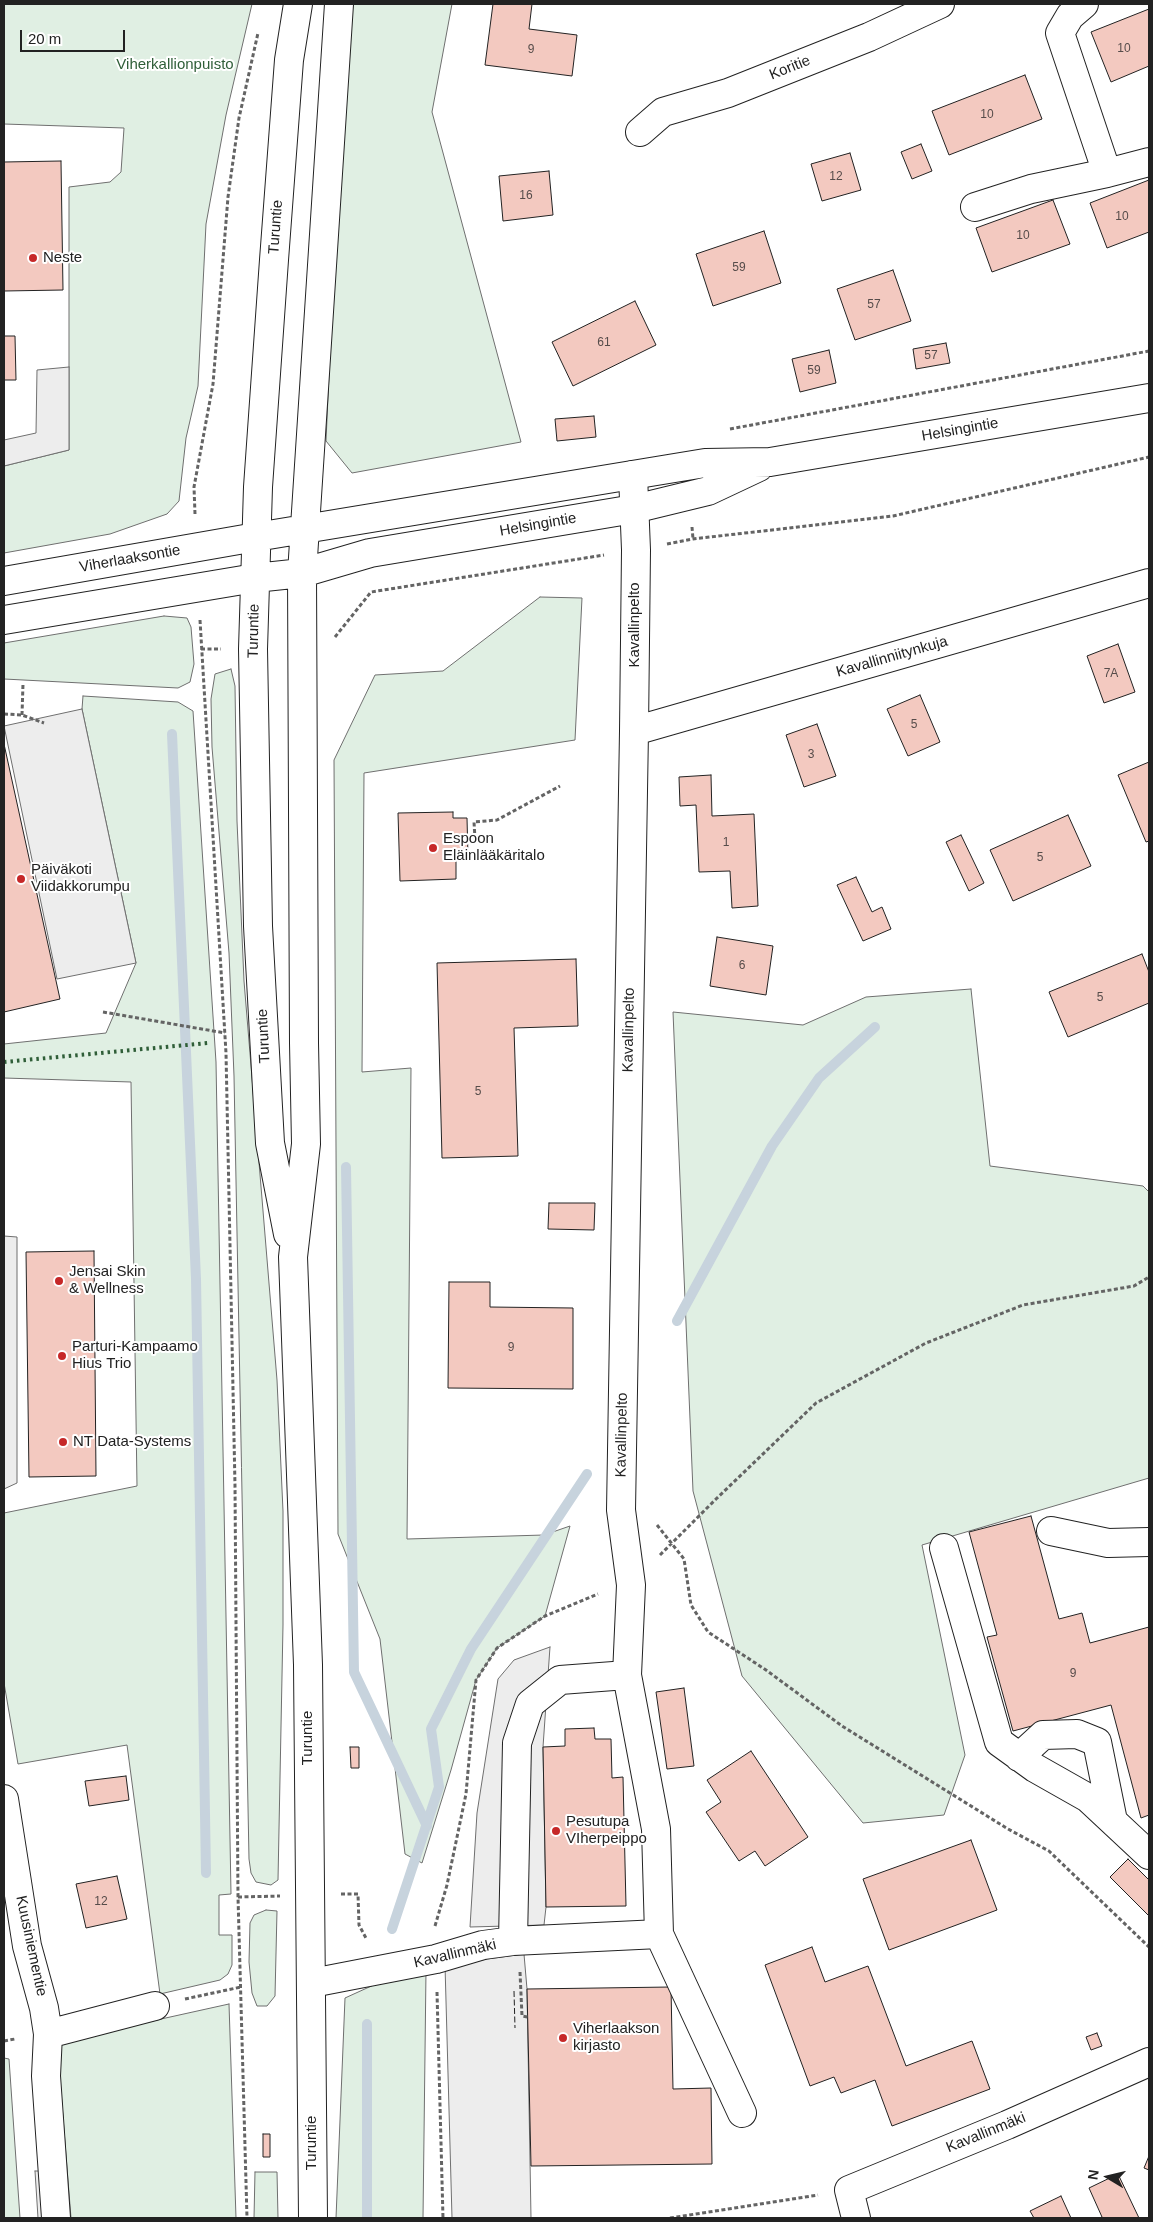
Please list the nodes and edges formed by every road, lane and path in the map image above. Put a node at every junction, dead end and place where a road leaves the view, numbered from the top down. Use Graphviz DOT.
graph roads {
  1 [pos="298,4"];
  2 [pos="339,4"];
  3 [pos="940,4"];
  4 [pos="1084,4"];
  5 [pos="259,30"];
  6 [pos="640,132"];
  7 [pos="1149,162"];
  8 [pos="1107,173"];
  9 [pos="975,207"];
  10 [pos="1149,398"];
  11 [pos="770,462"];
  12 [pos="633,475"];
  13 [pos="634,509"];
  14 [pos="304,528"];
  15 [pos="256,537"];
  16 [pos="197,548"];
  17 [pos="302,573"];
  18 [pos="255,578"];
  19 [pos="4,581"];
  20 [pos="1149,583"];
  21 [pos="199,588"];
  22 [pos="4,620"];
  23 [pos="23,684"];
  24 [pos="4,714"];
  25 [pos="22,715"];
  26 [pos="44,723"];
  27 [pos="634,731"];
  28 [pos="560,786"];
  29 [pos="468,839"];
  30 [pos="102,1012"];
  31 [pos="225,1033"];
  32 [pos="293,1257"];
  33 [pos="1149,1277"];
  34 [pos="1051,1531"];
  35 [pos="1149,1542"];
  36 [pos="944,1548"];
  37 [pos="626,1676"];
  38 [pos="1019,1757"];
  39 [pos="4,1799"];
  40 [pos="1135,1836"];
  41 [pos="659,1934"];
  42 [pos="513,1941"];
  43 [pos="1149,1947"];
  44 [pos="436,1959"];
  45 [pos="312,1983"];
  46 [pos="241,1987"];
  47 [pos="155,2006"];
  48 [pos="48,2034"];
  49 [pos="1149,2062"];
  50 [pos="742,2113"];
  51 [pos="849,2190"];
  52 [pos="56,2218"];
  53 [pos="247,2218"];
  54 [pos="313,2218"];
  55 [pos="443,2218"];
  56 [pos="670,2218"];
  57 [pos="856,2218"];
  1 -- 15 [label="main road, Turuntie"];
  2 -- 14 [label="main road, Turuntie"];
  3 -- 6 [label="main road, Koritie"];
  4 -- 8 [label="main road"];
  5 -- 16 [label="path"];
  7 -- 8 [label="main road"];
  8 -- 9 [label="main road"];
  10 -- 11 [label="main road, Helsingintie"];
  11 -- 12 [label="main road, Helsingintie"];
  11 -- 13 [label="main road, Helsingintie"];
  12 -- 13 [label="main road, Kavallinpelto"];
  12 -- 14 [label="main road, Helsingintie"];
  13 -- 17 [label="main road, Helsingintie"];
  13 -- 27 [label="main road, Kavallinpelto"];
  14 -- 15 [label="main road, Viherlaaksontie"];
  14 -- 17 [label="main road, Turuntie"];
  15 -- 16 [label="main road, Viherlaaksontie"];
  15 -- 18 [label="main road, Turuntie"];
  16 -- 19 [label="main road, Viherlaaksontie"];
  17 -- 18 [label="main road, Helsingintie"];
  17 -- 32 [label="main road, Turuntie"];
  18 -- 21 [label="main road"];
  18 -- 32 [label="main road, Turuntie"];
  20 -- 27 [label="main road, Kavallinniitynkuja"];
  21 -- 22 [label="main road"];
  21 -- 31 [label="path"];
  23 -- 25 [label="path"];
  24 -- 25 [label="path"];
  25 -- 26 [label="path"];
  27 -- 37 [label="main road, Kavallinpelto"];
  28 -- 29 [label="path"];
  30 -- 31 [label="path"];
  31 -- 46 [label="path"];
  32 -- 45 [label="main road, Turuntie"];
  33 -- 43 [label="path"];
  34 -- 35 [label="main road"];
  36 -- 38 [label="main road"];
  37 -- 41 [label="main road, Kavallinpelto"];
  37 -- 42 [label="main road"];
  38 -- 40 [label="main road"];
  38 -- 40 [label="main road"];
  39 -- 48 [label="main road, Kuusiniementie"];
  41 -- 42 [label="main road, Kavallinmäki"];
  41 -- 50 [label="main road"];
  42 -- 44 [label="main road, Kavallinmäki"];
  44 -- 45 [label="main road, Kavallinmäki"];
  44 -- 55 [label="path"];
  45 -- 54 [label="main road, Turuntie"];
  46 -- 47 [label="path"];
  46 -- 53 [label="path"];
  47 -- 48 [label="main road"];
  48 -- 52 [label="main road, Kuusiniementie"];
  49 -- 51 [label="main road, Kavallinmäki"];
  51 -- 56 [label="path"];
  51 -- 57 [label="main road"];
}
